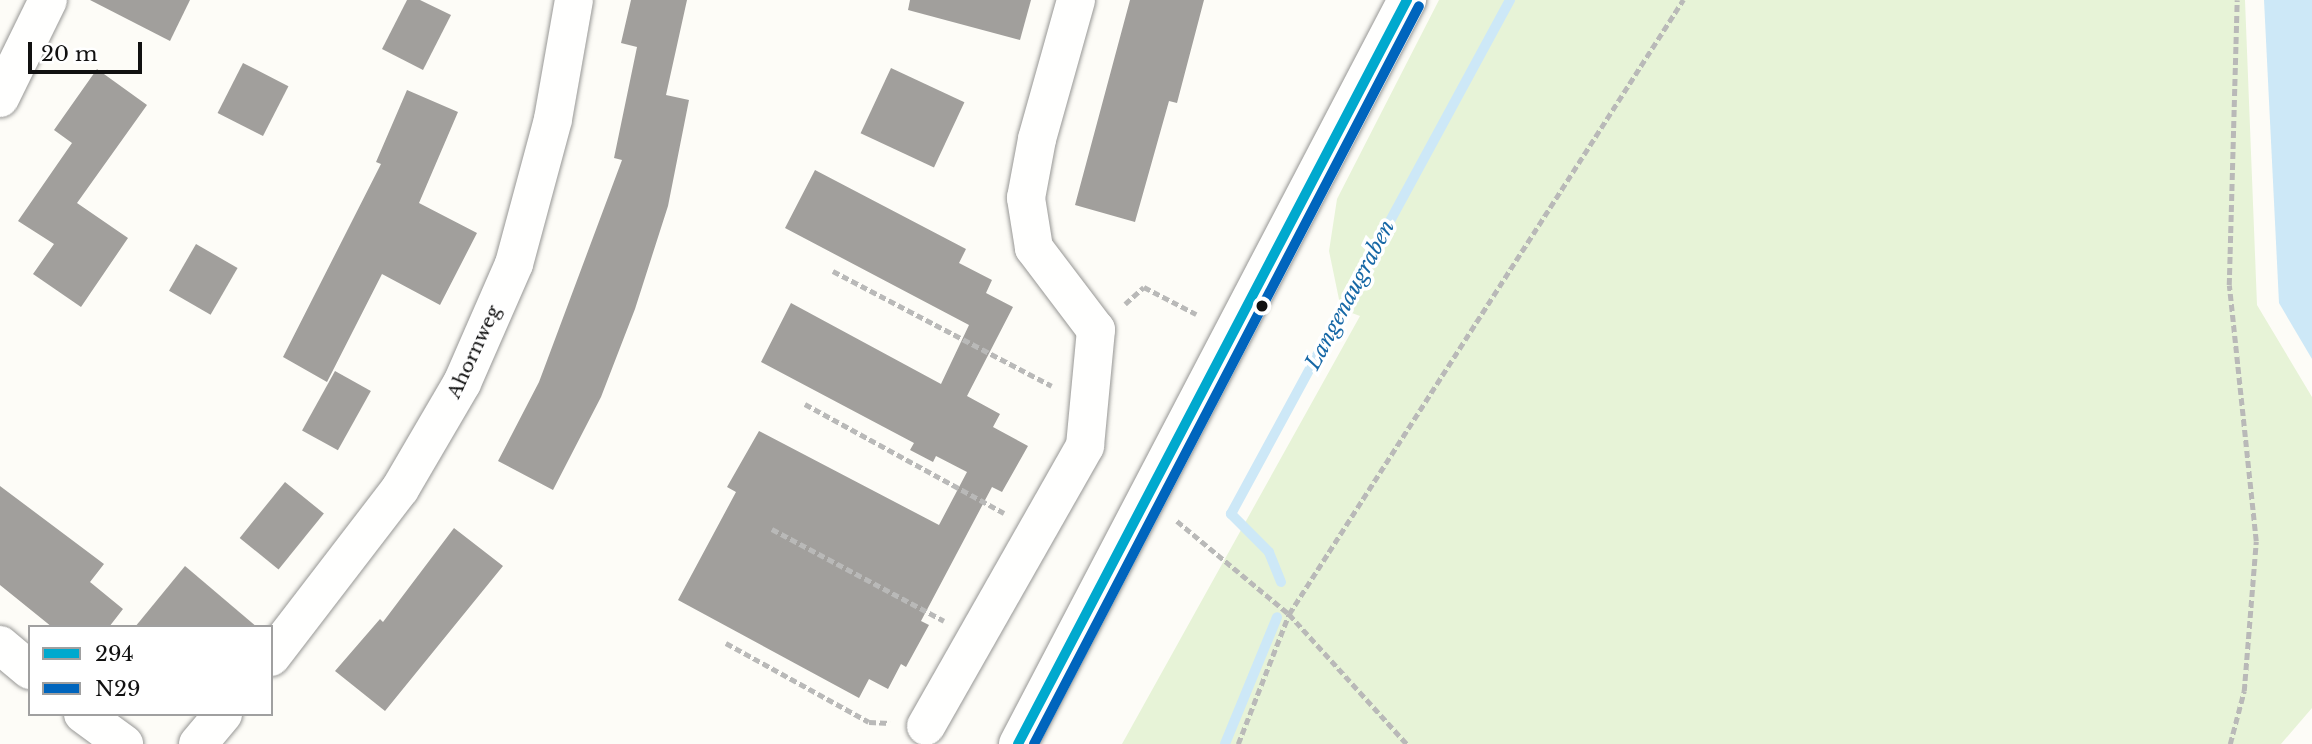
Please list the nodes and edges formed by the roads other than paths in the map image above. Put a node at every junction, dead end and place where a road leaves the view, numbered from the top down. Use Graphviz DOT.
graph roads {
  1 [pos="48,0"];
  2 [pos="1076,0"];
  3 [pos="1407,0"];
  4 [pos="572,1"];
  5 [pos="0,98"];
  6 [pos="0,645"];
  7 [pos="273,654"];
  8 [pos="28,668"];
  9 [pos="86,716"];
  10 [pos="221,716"];
  11 [pos="926,726"];
  12 [pos="124,744"];
  13 [pos="198,744"];
  14 [pos="1018,744"];
  1 -- 5 [label="street"];
  2 -- 11 [label="street"];
  3 -- 14 [label="street"];
  4 -- 7 [label="street, Ahornweg"];
  6 -- 8 [label="street"];
  9 -- 12 [label="street"];
  10 -- 13 [label="street"];
}
